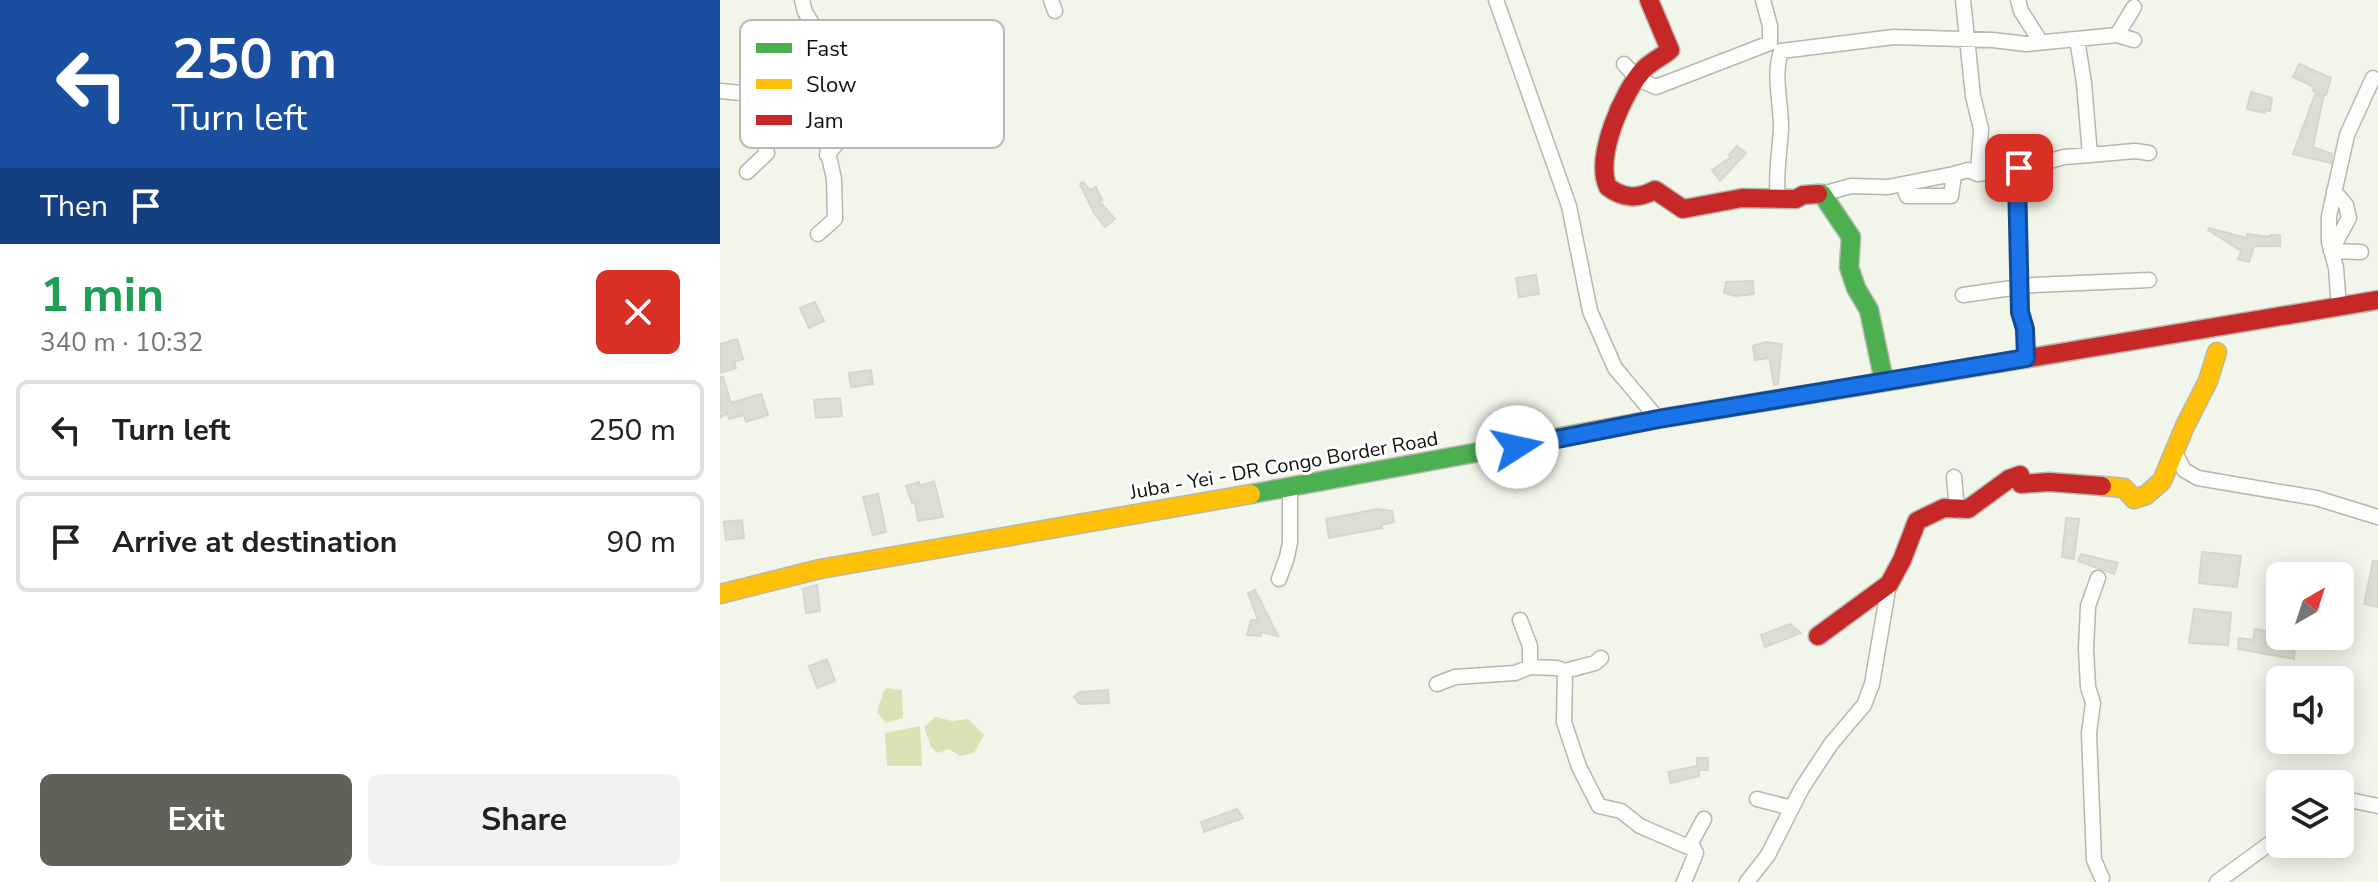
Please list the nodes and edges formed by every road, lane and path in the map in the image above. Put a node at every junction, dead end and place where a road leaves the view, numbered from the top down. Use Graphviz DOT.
graph roads {
  1 [pos="802,0"];
  2 [pos="1496,0"];
  3 [pos="1649,0"];
  4 [pos="1763,0"];
  5 [pos="1963,0"];
  6 [pos="2018,0"];
  7 [pos="2134,7"];
  8 [pos="810,20"];
  9 [pos="2117,35"];
  10 [pos="2077,39"];
  11 [pos="1968,40"];
  12 [pos="2134,40"];
  13 [pos="2040,41"];
  14 [pos="1624,64"];
  15 [pos="2373,78"];
  16 [pos="1638,79"];
  17 [pos="720,91"];
  18 [pos="740,93"];
  19 [pos="765,148"];
  20 [pos="827,148"];
  21 [pos="833,148"];
  22 [pos="2149,153"];
  23 [pos="827,155"];
  24 [pos="2090,155"];
  25 [pos="2014,171"];
  26 [pos="747,172"];
  27 [pos="1954,174"];
  28 [pos="1978,174"];
  29 [pos="1903,184"];
  30 [pos="1822,194"];
  31 [pos="1778,198"];
  32 [pos="818,234"];
  33 [pos="2331,251"];
  34 [pos="2361,252"];
  35 [pos="2149,280"];
  36 [pos="2020,287"];
  37 [pos="1963,295"];
  38 [pos="2378,300"];
  39 [pos="2339,307"];
  40 [pos="2217,352"];
  41 [pos="2026,358"];
  42 [pos="1884,381"];
  43 [pos="1658,419"];
  44 [pos="2175,453"];
  45 [pos="2167,471"];
  46 [pos="2190,474"];
  47 [pos="1954,477"];
  48 [pos="1290,488"];
  49 [pos="1960,511"];
  50 [pos="2378,517"];
  51 [pos="2098,578"];
  52 [pos="1279,579"];
  53 [pos="1889,584"];
  54 [pos="720,594"];
  55 [pos="1520,620"];
  56 [pos="1818,636"];
  57 [pos="1601,658"];
  58 [pos="1530,667"];
  59 [pos="1565,671"];
  60 [pos="1437,684"];
  61 [pos="1757,799"];
  62 [pos="2354,801"];
  63 [pos="2378,806"];
  64 [pos="1792,808"];
  65 [pos="1704,819"];
  66 [pos="2266,846"];
  67 [pos="1693,849"];
  68 [pos="2102,878"];
  69 [pos="1684,882"];
  70 [pos="1747,882"];
  71 [pos="2217,882"];
  1 -- 8 [label="street"];
  2 -- 43 [label="street"];
  3 -- 16 [label="main road"];
  4 -- 16 [label="street"];
  5 -- 11 [label="street"];
  6 -- 13 [label="street"];
  7 -- 9 [label="street"];
  9 -- 10 [label="street"];
  9 -- 12 [label="street"];
  10 -- 13 [label="street"];
  10 -- 24 [label="street"];
  11 -- 13 [label="street"];
  11 -- 28 [label="street"];
  11 -- 31 [label="street"];
  14 -- 16 [label="street"];
  15 -- 33 [label="street"];
  16 -- 31 [label="main road"];
  17 -- 18 [label="street"];
  19 -- 26 [label="street"];
  20 -- 23 [label="street"];
  21 -- 23 [label="street"];
  22 -- 24 [label="street"];
  23 -- 32 [label="street"];
  24 -- 25 [label="street"];
  25 -- 28 [label="street"];
  25 -- 36 [label="street"];
  27 -- 28 [label="street"];
  27 -- 29 [label="street"];
  27 -- 29 [label="street"];
  29 -- 30 [label="street"];
  30 -- 31 [label="main road"];
  30 -- 42 [label="main road"];
  33 -- 34 [label="street"];
  33 -- 39 [label="street"];
  35 -- 36 [label="street"];
  36 -- 37 [label="street"];
  36 -- 41 [label="street"];
  38 -- 39 [label="main road, Juba - Yei - DR Congo Border Road"];
  39 -- 41 [label="main road, Juba - Yei - DR Congo Border Road"];
  40 -- 44 [label="main road"];
  41 -- 42 [label="main road, Juba - Yei - DR Congo Border Road"];
  42 -- 43 [label="main road, Juba - Yei - DR Congo Border Road"];
  43 -- 48 [label="main road, Juba - Yei - DR Congo Border Road"];
  44 -- 45 [label="main road"];
  44 -- 46 [label="street"];
  45 -- 46 [label="street"];
  45 -- 49 [label="main road"];
  46 -- 50 [label="street"];
  47 -- 49 [label="street"];
  48 -- 52 [label="street"];
  48 -- 54 [label="main road, Juba - Yei - DR Congo Border Road"];
  49 -- 53 [label="main road"];
  51 -- 68 [label="street"];
  53 -- 56 [label="main road"];
  53 -- 64 [label="street"];
  55 -- 58 [label="street"];
  57 -- 59 [label="street"];
  58 -- 59 [label="street"];
  58 -- 60 [label="street"];
  59 -- 67 [label="street"];
  61 -- 64 [label="street"];
  62 -- 63 [label="street"];
  64 -- 70 [label="street"];
  65 -- 67 [label="street"];
  66 -- 71 [label="street"];
  67 -- 69 [label="street"];
}
